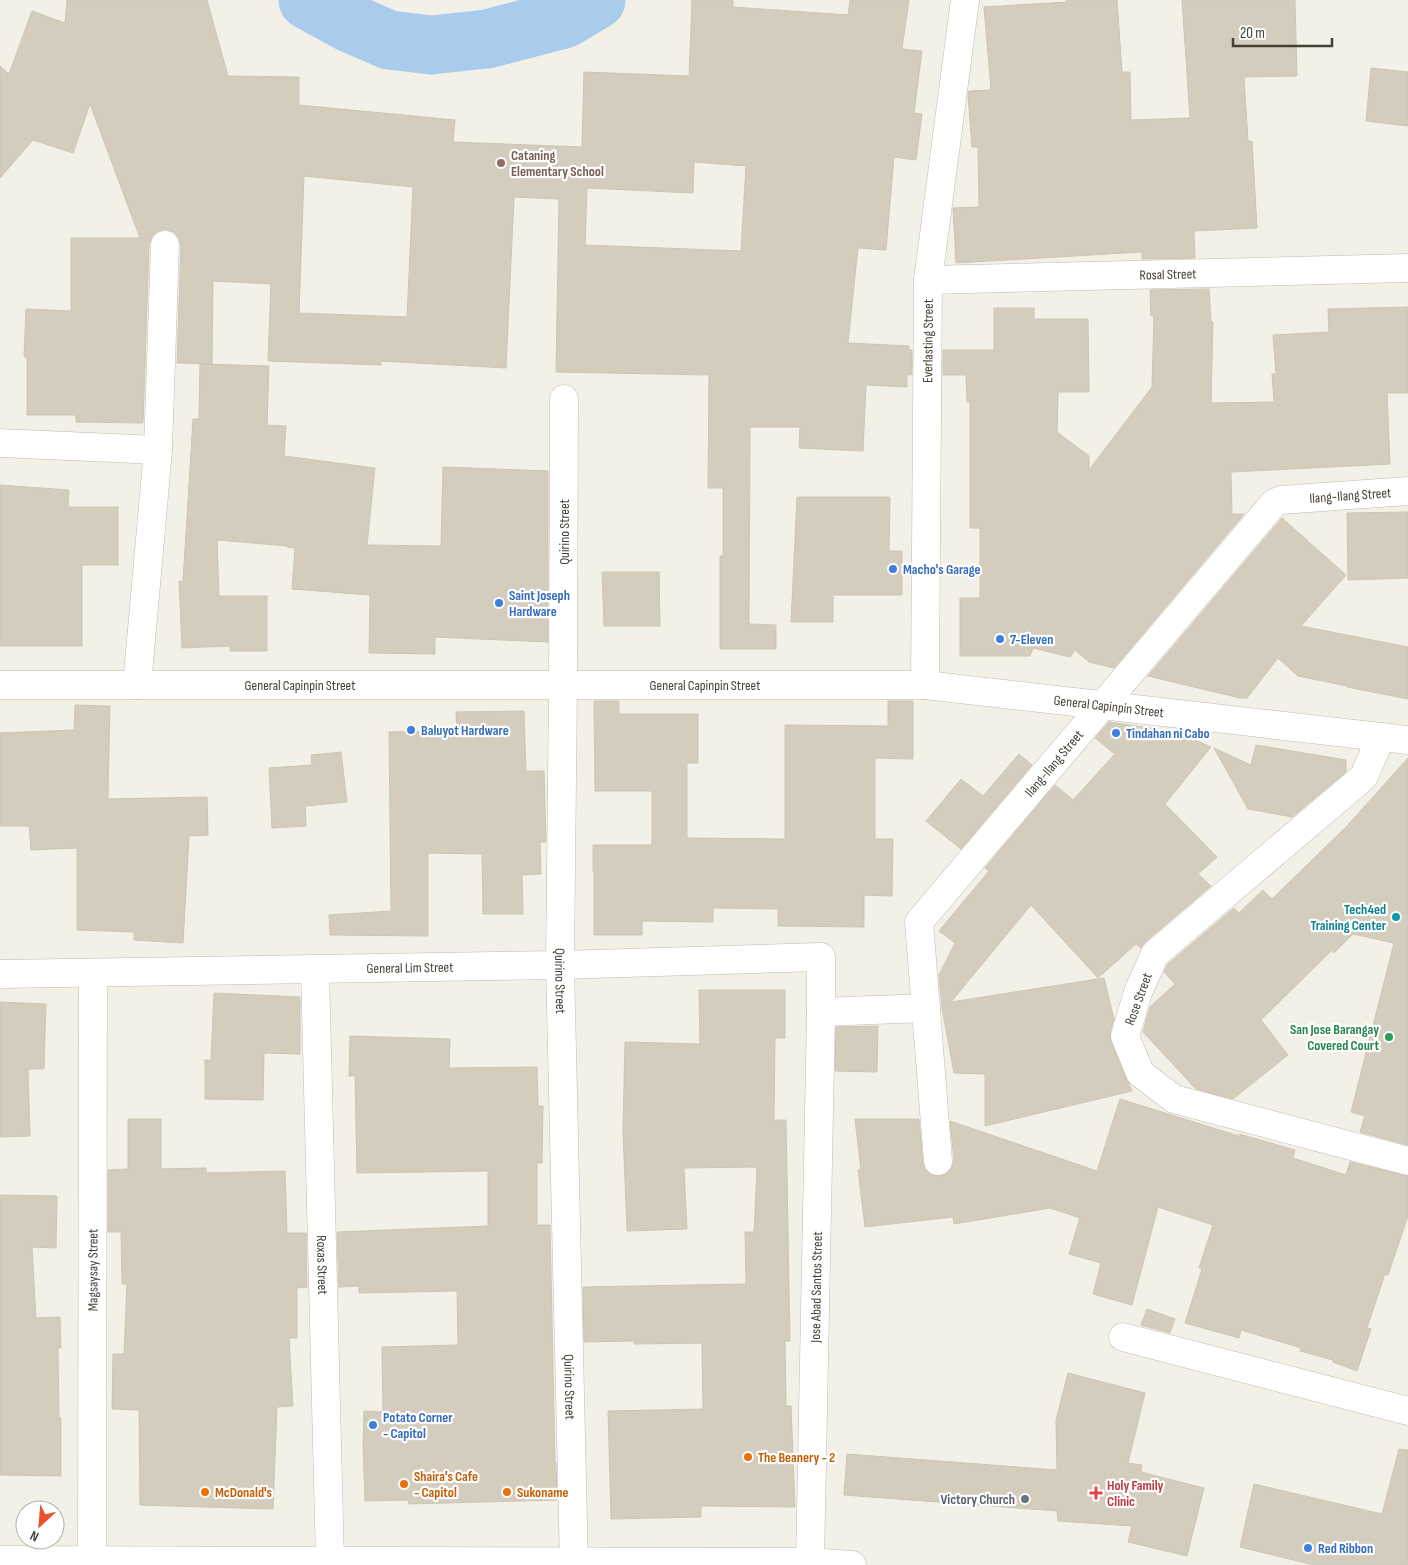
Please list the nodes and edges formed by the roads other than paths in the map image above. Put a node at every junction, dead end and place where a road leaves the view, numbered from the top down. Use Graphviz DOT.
graph roads {
  1 [pos="964,0"];
  2 [pos="165,245"];
  3 [pos="1408,268"];
  4 [pos="928,280"];
  5 [pos="564,399"];
  6 [pos="0,443"];
  7 [pos="158,450"];
  8 [pos="1408,491"];
  9 [pos="0,685"];
  10 [pos="137,685"];
  11 [pos="563,685"];
  12 [pos="925,685"];
  13 [pos="1103,705"];
  14 [pos="1381,737"];
  15 [pos="1408,740"];
  16 [pos="820,957"];
  17 [pos="560,965"];
  18 [pos="315,970"];
  19 [pos="0,974"];
  20 [pos="93,974"];
  21 [pos="926,1008"];
  22 [pos="821,1012"];
  23 [pos="938,1161"];
  24 [pos="1408,1161"];
  25 [pos="1123,1337"];
  26 [pos="1408,1411"];
  27 [pos="0,1560"];
  28 [pos="330,1561"];
  29 [pos="92,1562"];
  30 [pos="810,1562"];
  31 [pos="574,1564"];
  32 [pos="852,1565"];
  1 -- 4 [label="street, Everlasting Street"];
  2 -- 7 [label="street"];
  3 -- 4 [label="street, Rosal Street"];
  4 -- 12 [label="street, Everlasting Street"];
  5 -- 11 [label="street, Quirino Street"];
  6 -- 7 [label="street"];
  7 -- 10 [label="street"];
  8 -- 13 [label="street, Ilang-Ilang Street"];
  9 -- 10 [label="street, General Capinpin Street"];
  10 -- 11 [label="street, General Capinpin Street"];
  11 -- 12 [label="street, General Capinpin Street"];
  11 -- 17 [label="street, Quirino Street"];
  12 -- 13 [label="street, General Capinpin Street"];
  13 -- 14 [label="street, General Capinpin Street"];
  13 -- 21 [label="street, Ilang-Ilang Street"];
  14 -- 15 [label="street, General Capinpin Street"];
  14 -- 24 [label="street, Rose Street"];
  16 -- 17 [label="street, General Lim Street"];
  16 -- 22 [label="street, Jose Abad Santos Street"];
  17 -- 18 [label="street, General Lim Street"];
  17 -- 31 [label="street, Quirino Street"];
  18 -- 20 [label="street, General Lim Street"];
  18 -- 28 [label="street, Roxas Street"];
  19 -- 20 [label="street, General Lim Street"];
  20 -- 29 [label="street, Magsaysay Street"];
  21 -- 22 [label="street"];
  21 -- 23 [label="street, Ilang-Ilang Street"];
  22 -- 30 [label="street, Jose Abad Santos Street"];
  25 -- 26 [label="street"];
  27 -- 29 [label="street"];
  28 -- 29 [label="street"];
  28 -- 31 [label="street"];
  30 -- 31 [label="street"];
  30 -- 32 [label="street"];
}
